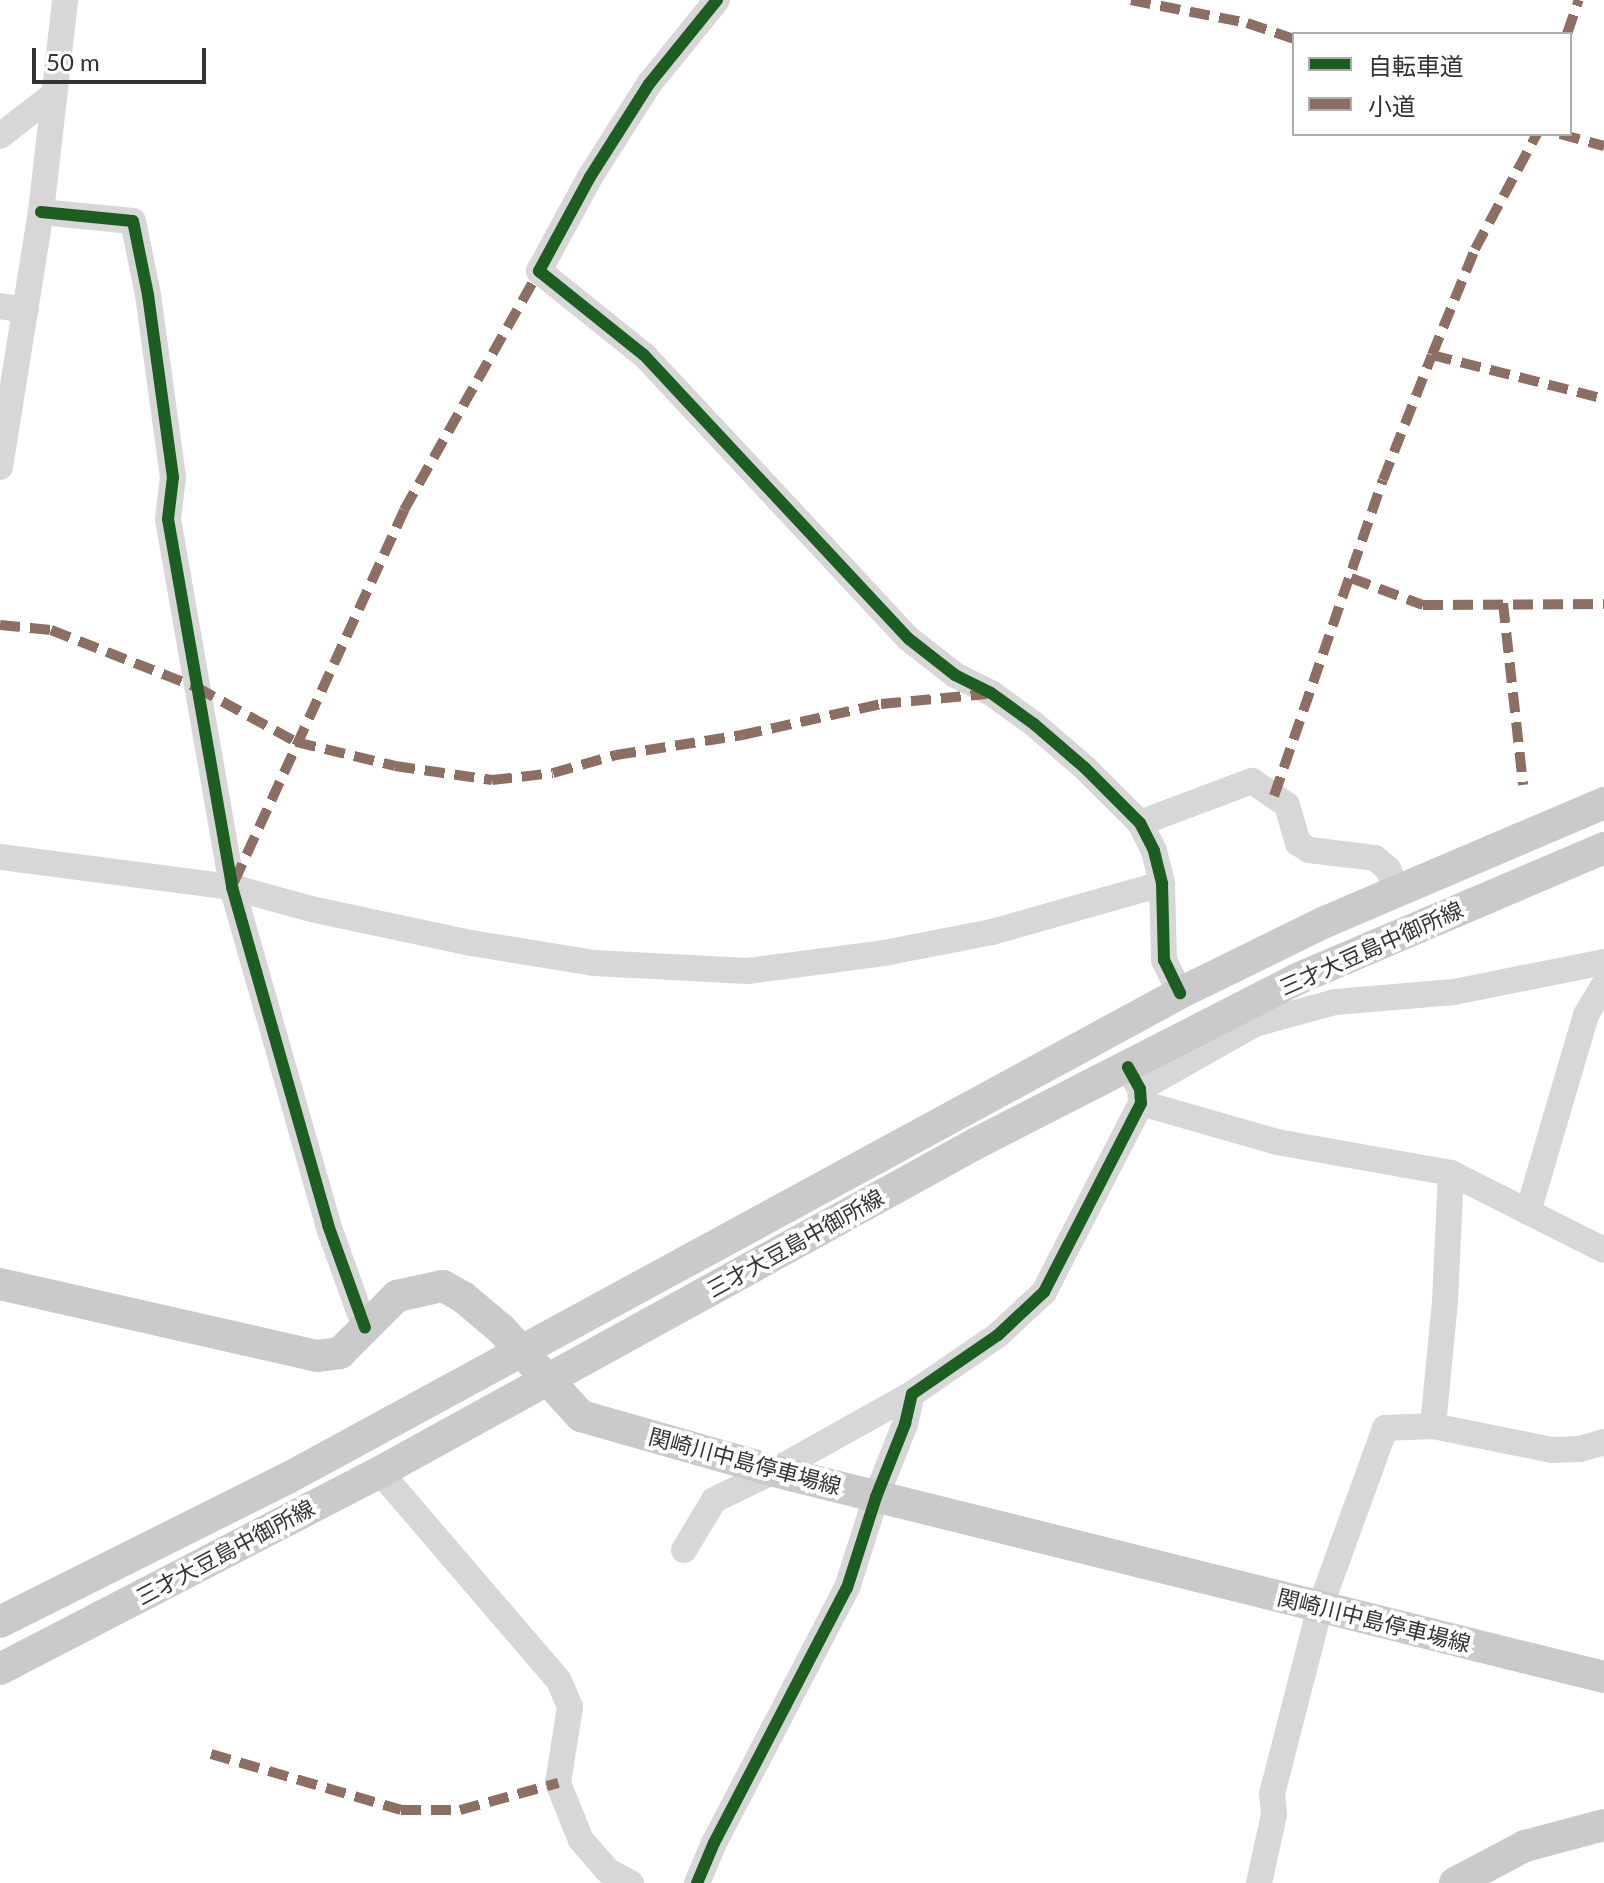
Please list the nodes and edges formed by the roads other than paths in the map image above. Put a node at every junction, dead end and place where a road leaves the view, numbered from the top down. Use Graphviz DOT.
graph roads {
  1 [pos="65,0"];
  2 [pos="717,0"];
  3 [pos="53,95"];
  4 [pos="0,136"];
  5 [pos="41,212"];
  6 [pos="13,308"];
  7 [pos="0,467"];
  8 [pos="1604,803"];
  9 [pos="1140,823"];
  10 [pos="1604,848"];
  11 [pos="0,857"];
  12 [pos="1162,884"];
  13 [pos="232,887"];
  14 [pos="1397,890"];
  15 [pos="1604,962"];
  16 [pos="1604,985"];
  17 [pos="1180,993"];
  18 [pos="1136,1086"];
  19 [pos="1451,1173"];
  20 [pos="1528,1212"];
  21 [pos="1604,1250"];
  22 [pos="0,1284"];
  23 [pos="365,1328"];
  24 [pos="519,1352"];
  25 [pos="545,1380"];
  26 [pos="912,1394"];
  27 [pos="1433,1426"];
  28 [pos="1604,1442"];
  29 [pos="774,1471"];
  30 [pos="380,1472"];
  31 [pos="876,1497"];
  32 [pos="684,1550"];
  33 [pos="1320,1607"];
  34 [pos="0,1622"];
  35 [pos="0,1669"];
  36 [pos="1604,1677"];
  37 [pos="1604,1825"];
  38 [pos="631,1883"];
  39 [pos="697,1883"];
  40 [pos="1259,1883"];
  41 [pos="1455,1883"];
  1 -- 3 [label="street"];
  2 -- 9 [label="street"];
  3 -- 4 [label="street"];
  3 -- 5 [label="street"];
  5 -- 6 [label="street"];
  5 -- 13 [label="street"];
  6 -- 7 [label="street"];
  8 -- 14 [label="main road, 三才大豆島中御所線"];
  9 -- 12 [label="street"];
  9 -- 14 [label="street"];
  10 -- 18 [label="main road, 三才大豆島中御所線"];
  11 -- 13 [label="street"];
  12 -- 13 [label="street"];
  12 -- 17 [label="street"];
  13 -- 23 [label="street"];
  14 -- 17 [label="main road, 三才大豆島中御所線"];
  15 -- 18 [label="street"];
  16 -- 20 [label="street"];
  17 -- 24 [label="main road, 三才大豆島中御所線"];
  18 -- 19 [label="street"];
  18 -- 25 [label="main road, 三才大豆島中御所線"];
  18 -- 26 [label="street"];
  19 -- 20 [label="street"];
  19 -- 27 [label="street"];
  20 -- 21 [label="street"];
  22 -- 23 [label="main road, 関崎川中島停車場線"];
  23 -- 24 [label="main road, 関崎川中島停車場線"];
  24 -- 25 [label="main road, 関崎川中島停車場線"];
  24 -- 34 [label="main road, 三才大豆島中御所線"];
  25 -- 29 [label="main road, 関崎川中島停車場線"];
  25 -- 30 [label="main road, 三才大豆島中御所線"];
  26 -- 29 [label="street"];
  26 -- 31 [label="street"];
  27 -- 28 [label="street"];
  27 -- 33 [label="street"];
  29 -- 31 [label="main road, 関崎川中島停車場線"];
  29 -- 32 [label="street"];
  30 -- 35 [label="main road, 三才大豆島中御所線"];
  30 -- 38 [label="street"];
  31 -- 33 [label="main road, 関崎川中島停車場線"];
  31 -- 39 [label="street"];
  33 -- 36 [label="main road, 関崎川中島停車場線"];
  33 -- 40 [label="street"];
  37 -- 41 [label="main road"];
}
